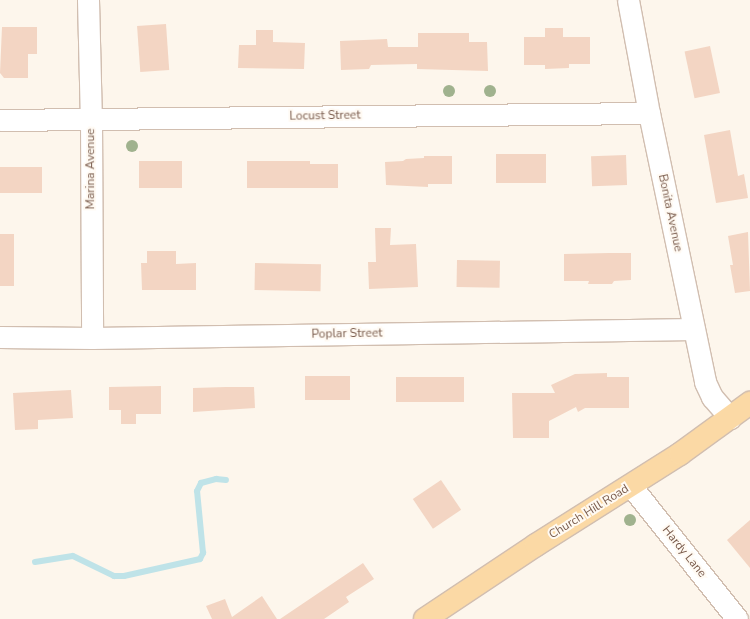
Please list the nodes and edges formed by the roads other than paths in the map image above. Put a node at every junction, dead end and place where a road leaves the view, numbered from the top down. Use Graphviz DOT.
graph roads {
  1 [pos="88,0"];
  2 [pos="628,0"];
  3 [pos="649,112"];
  4 [pos="91,119"];
  5 [pos="0,120"];
  6 [pos="694,329"];
  7 [pos="0,337"];
  8 [pos="92,338"];
  9 [pos="750,403"];
  10 [pos="730,418"];
  11 [pos="631,486"];
  12 [pos="425,619"];
  13 [pos="737,619"];
  1 -- 4 [label="street, Marina Avenue"];
  2 -- 3 [label="street, Bonita Avenue"];
  3 -- 4 [label="street, Locust Street"];
  3 -- 6 [label="street, Bonita Avenue"];
  4 -- 5 [label="street, Locust Street"];
  4 -- 8 [label="street, Marina Avenue"];
  6 -- 8 [label="street, Poplar Street"];
  6 -- 10 [label="street, Bonita Avenue"];
  7 -- 8 [label="street, Poplar Street"];
  9 -- 10 [label="main road, Church Hill Road"];
  10 -- 11 [label="main road, Church Hill Road"];
  11 -- 12 [label="main road, Church Hill Road"];
  11 -- 13 [label="street, Hardy Lane"];
}
